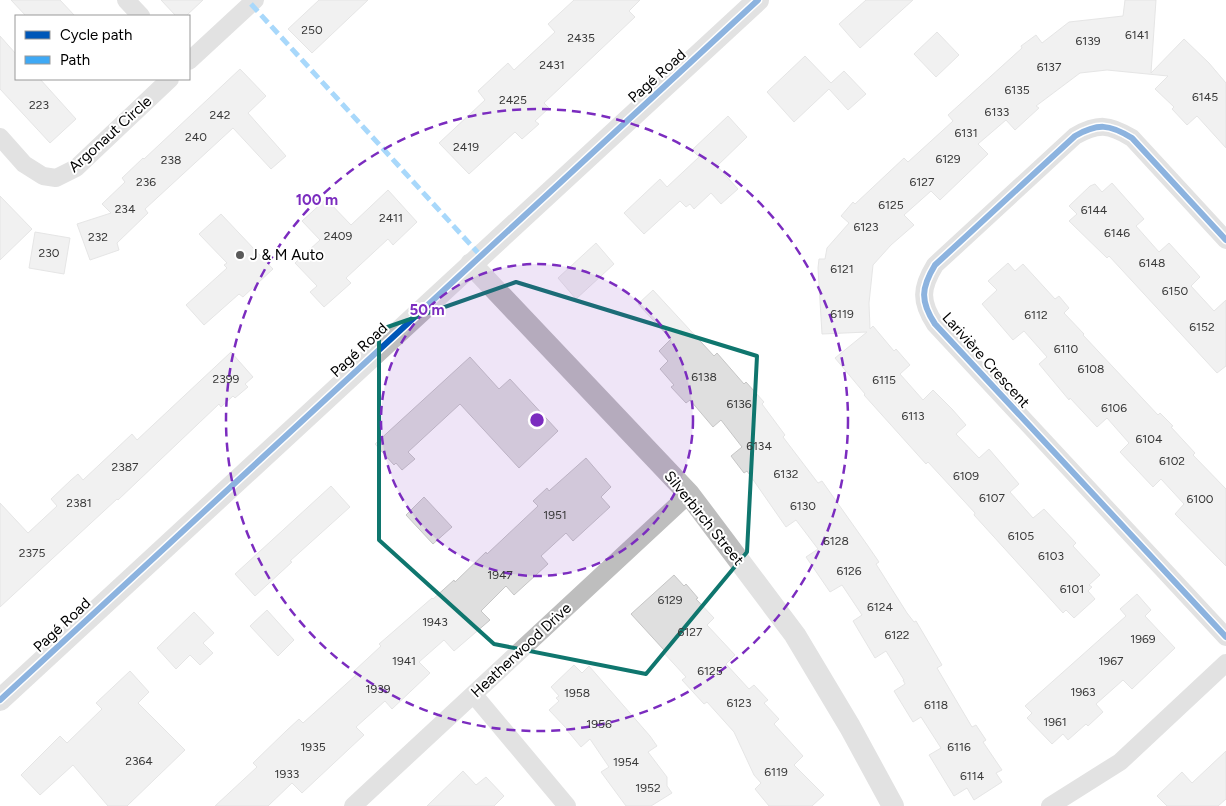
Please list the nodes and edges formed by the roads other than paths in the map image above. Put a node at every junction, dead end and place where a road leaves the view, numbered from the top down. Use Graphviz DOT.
graph roads {
  1 [pos="126,0"];
  2 [pos="255,0"];
  3 [pos="758,0"];
  4 [pos="140,15"];
  5 [pos="190,60"];
  6 [pos="169,80"];
  7 [pos="0,138"];
  8 [pos="1226,240"];
  9 [pos="470,264"];
  10 [pos="689,494"];
  11 [pos="1226,637"];
  12 [pos="1226,663"];
  13 [pos="474,695"];
  14 [pos="0,700"];
  15 [pos="353,806"];
  16 [pos="567,806"];
  17 [pos="893,806"];
  18 [pos="1050,806"];
  1 -- 4 [label="street"];
  2 -- 5 [label="street"];
  3 -- 9 [label="street, Pagé Road"];
  6 -- 7 [label="street, Argonaut Circle"];
  8 -- 11 [label="street, Larivière Crescent"];
  9 -- 10 [label="street, Silverbirch Street"];
  9 -- 14 [label="street, Pagé Road"];
  10 -- 13 [label="street, Heatherwood Drive"];
  10 -- 17 [label="street, Silverbirch Street"];
  12 -- 18 [label="street"];
  13 -- 15 [label="street, Heatherwood Drive"];
  13 -- 16 [label="street"];
}
